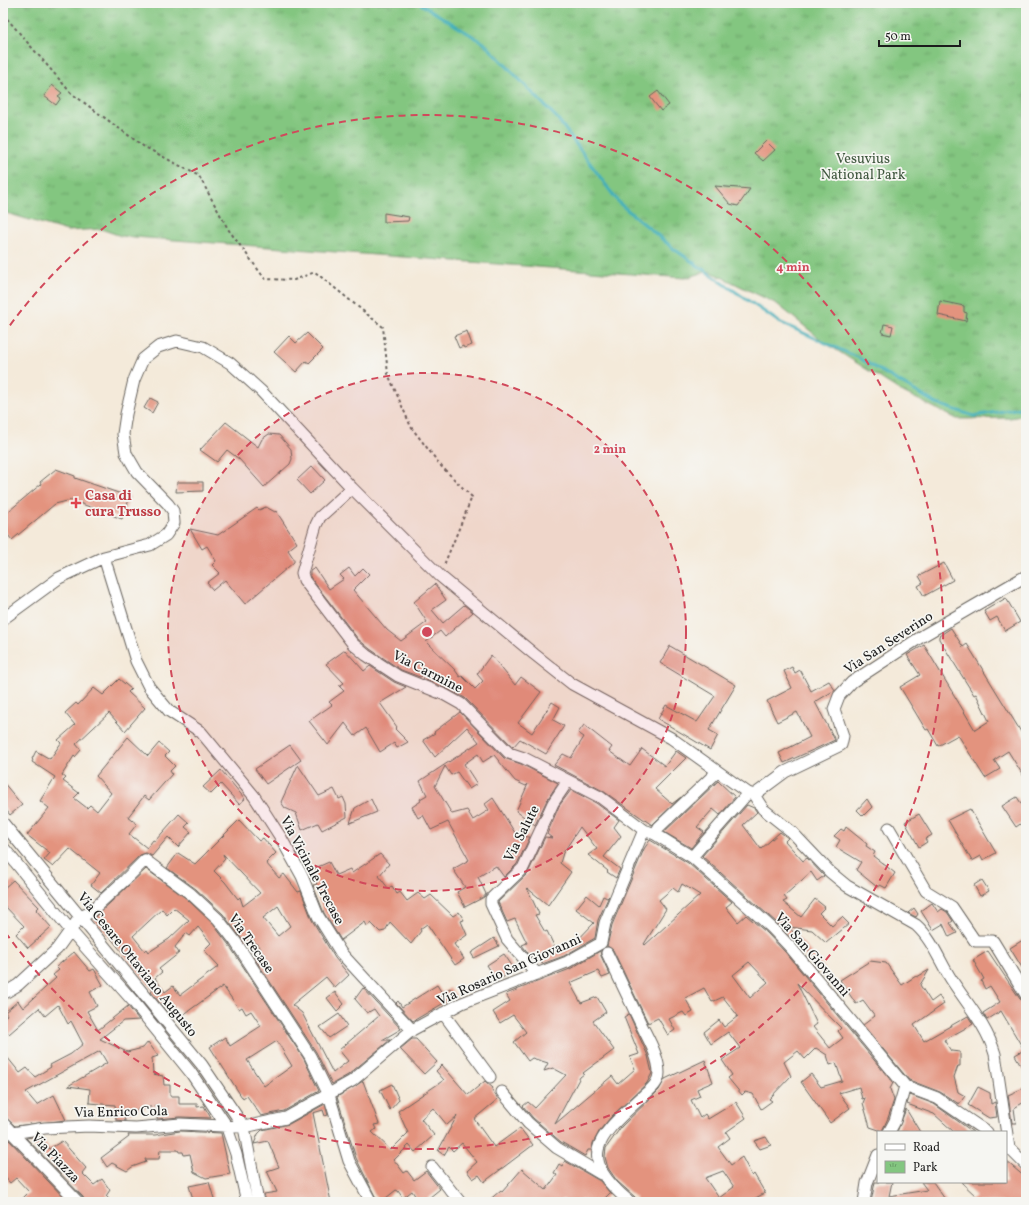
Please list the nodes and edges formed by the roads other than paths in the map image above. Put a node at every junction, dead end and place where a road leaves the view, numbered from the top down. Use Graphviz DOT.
graph roads {
  1 [pos="352,488"];
  2 [pos="104,557"];
  3 [pos="1026,576"];
  4 [pos="3,619"];
  5 [pos="717,772"];
  6 [pos="568,780"];
  7 [pos="751,794"];
  8 [pos="3,823"];
  9 [pos="889,828"];
  10 [pos="649,832"];
  11 [pos="3,847"];
  12 [pos="692,857"];
  13 [pos="80,917"];
  14 [pos="71,931"];
  15 [pos="607,953"];
  16 [pos="537,974"];
  17 [pos="3,994"];
  18 [pos="1026,995"];
  19 [pos="443,1013"];
  20 [pos="412,1030"];
  21 [pos="490,1077"];
  22 [pos="905,1086"];
  23 [pos="502,1092"];
  24 [pos="329,1095"];
  25 [pos="3,1123"];
  26 [pos="226,1125"];
  27 [pos="244,1127"];
  28 [pos="890,1131"];
  29 [pos="986,1131"];
  30 [pos="1005,1131"];
  31 [pos="12,1133"];
  32 [pos="1007,1147"];
  33 [pos="877,1157"];
  34 [pos="1026,1165"];
  35 [pos="432,1167"];
  36 [pos="601,1174"];
  37 [pos="78,1202"];
  38 [pos="247,1202"];
  39 [pos="258,1202"];
  40 [pos="371,1202"];
  41 [pos="460,1202"];
  42 [pos="630,1202"];
  43 [pos="864,1202"];
  1 -- 2 [label="street"];
  1 -- 5 [label="street"];
  1 -- 6 [label="street, Via Carmine"];
  2 -- 4 [label="street"];
  2 -- 20 [label="street, Via Vicinale Trecase"];
  3 -- 7 [label="street, Via San Severino"];
  5 -- 7 [label="street"];
  5 -- 10 [label="street"];
  6 -- 10 [label="street, Via Carmine"];
  6 -- 16 [label="street, Via Salute"];
  7 -- 12 [label="street"];
  7 -- 30 [label="street"];
  8 -- 13 [label="street, Via Cesare Ottaviano Augusto"];
  9 -- 18 [label="street"];
  10 -- 12 [label="street, Via San Giovanni"];
  10 -- 16 [label="street, Via Rosario San Giovanni"];
  11 -- 14 [label="street, Via Cesare Ottaviano Augusto"];
  12 -- 22 [label="street, Via San Giovanni"];
  13 -- 14 [label="street"];
  13 -- 24 [label="street, Via Trecase"];
  13 -- 27 [label="street, Via Cesare Ottaviano Augusto"];
  14 -- 17 [label="street"];
  14 -- 26 [label="street, Via Cesare Ottaviano Augusto"];
  15 -- 36 [label="street"];
  16 -- 19 [label="street, Via Rosario San Giovanni"];
  19 -- 20 [label="street, Via Rosario San Giovanni"];
  19 -- 21 [label="street"];
  20 -- 24 [label="street, Via Rosario San Giovanni"];
  22 -- 28 [label="street"];
  22 -- 29 [label="street"];
  23 -- 36 [label="street"];
  24 -- 27 [label="street, Via Rosario San Giovanni"];
  24 -- 40 [label="street, Via Trecase"];
  25 -- 31 [label="street"];
  26 -- 27 [label="street, Via Enrico Cola"];
  26 -- 31 [label="street, Via Enrico Cola"];
  26 -- 38 [label="street, Via Cesare Ottaviano Augusto"];
  27 -- 39 [label="street"];
  31 -- 37 [label="street, Via Piazza"];
  32 -- 34 [label="street"];
  33 -- 43 [label="street"];
  35 -- 41 [label="street"];
  36 -- 42 [label="street"];
}
